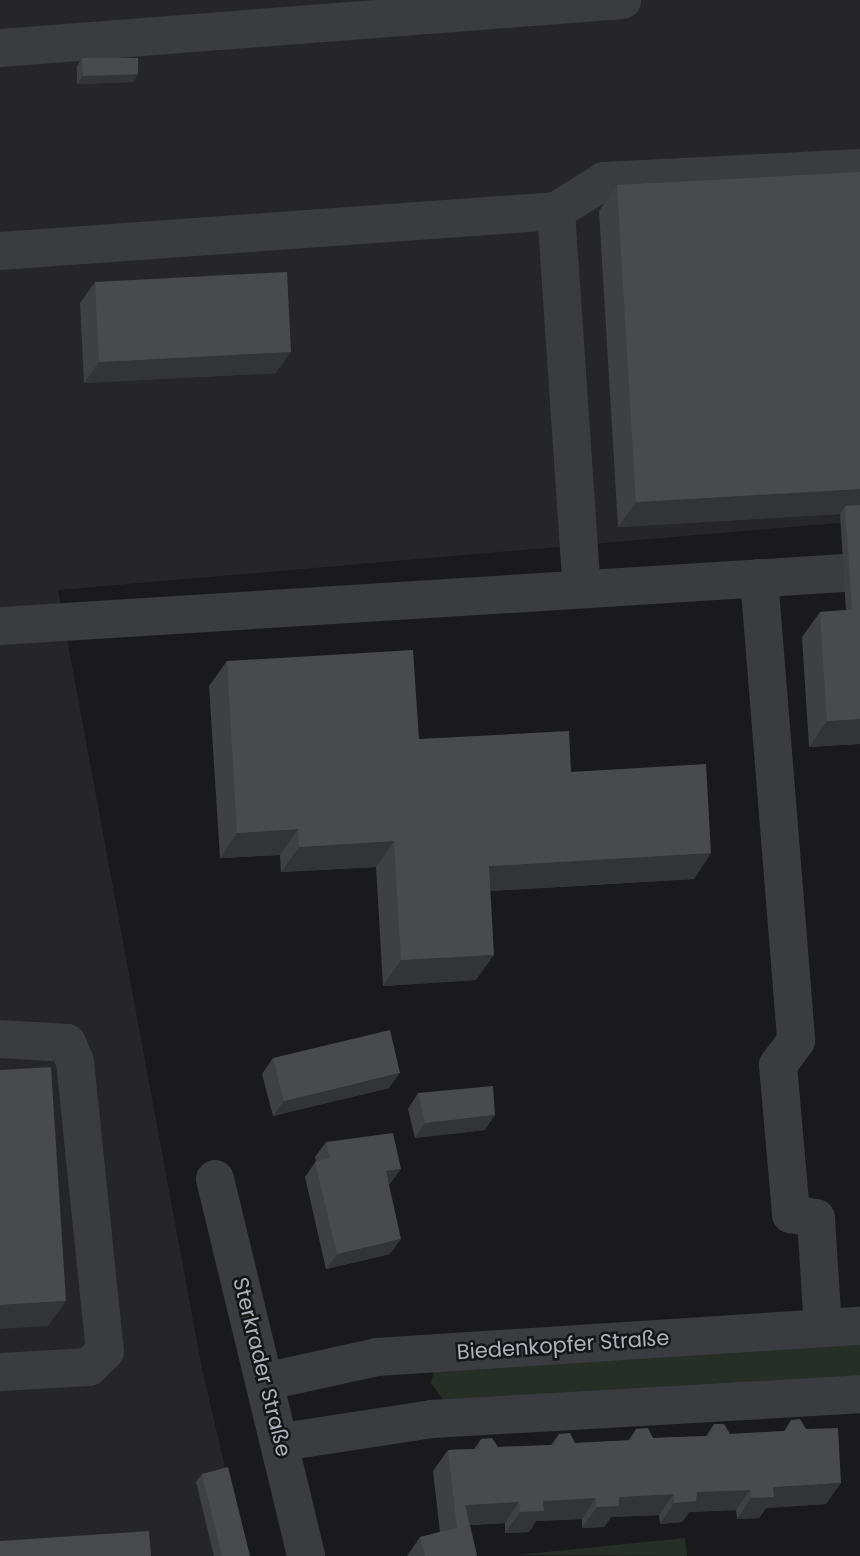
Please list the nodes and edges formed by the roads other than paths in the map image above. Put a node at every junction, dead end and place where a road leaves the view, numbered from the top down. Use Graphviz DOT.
graph roads {
  1 [pos="622,0"];
  2 [pos="0,48"];
  3 [pos="860,168"];
  4 [pos="556,211"];
  5 [pos="0,251"];
  6 [pos="860,572"];
  7 [pos="759,578"];
  8 [pos="582,588"];
  9 [pos="0,626"];
  10 [pos="0,1039"];
  11 [pos="215,1179"];
  12 [pos="860,1326"];
  13 [pos="822,1328"];
  14 [pos="0,1371"];
  15 [pos="268,1381"];
  16 [pos="860,1394"];
  17 [pos="282,1443"];
  18 [pos="306,1556"];
  1 -- 2 [label="street"];
  3 -- 4 [label="street"];
  4 -- 5 [label="street"];
  4 -- 8 [label="street"];
  6 -- 7 [label="street"];
  7 -- 8 [label="street"];
  7 -- 13 [label="street"];
  8 -- 9 [label="street"];
  10 -- 14 [label="street"];
  11 -- 15 [label="street, Sterkrader Straße"];
  12 -- 13 [label="street, Biedenkopfer Straße"];
  13 -- 15 [label="street, Biedenkopfer Straße"];
  15 -- 17 [label="street, Sterkrader Straße"];
  16 -- 17 [label="street"];
  17 -- 18 [label="street, Sterkrader Straße"];
}
